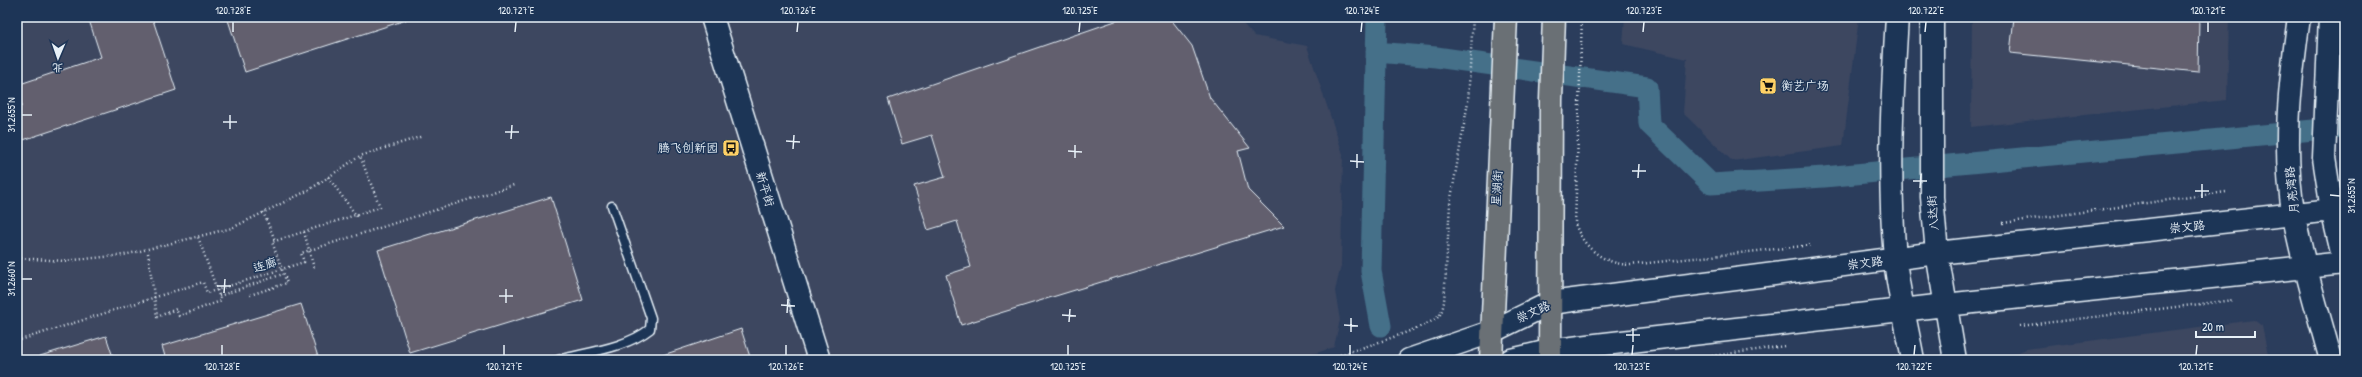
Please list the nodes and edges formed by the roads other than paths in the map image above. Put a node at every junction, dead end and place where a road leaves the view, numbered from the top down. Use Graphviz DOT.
graph roads {
  1 [pos="712,17"];
  2 [pos="1897,17"];
  3 [pos="1932,17"];
  4 [pos="2299,17"];
  5 [pos="2330,17"];
  6 [pos="1554,20"];
  7 [pos="1506,23"];
  8 [pos="612,206"];
  9 [pos="2332,210"];
  10 [pos="2294,215"];
  11 [pos="1937,253"];
  12 [pos="1895,259"];
  13 [pos="2345,264"];
  14 [pos="2306,268"];
  15 [pos="1550,303"];
  16 [pos="1945,305"];
  17 [pos="1904,310"];
  18 [pos="1490,332"];
  19 [pos="1550,355"];
  20 [pos="1414,358"];
  21 [pos="558,360"];
  22 [pos="819,360"];
  23 [pos="1491,360"];
  24 [pos="1511,360"];
  25 [pos="1913,360"];
  26 [pos="1955,360"];
  27 [pos="2331,360"];
  1 -- 22 [label="street, 新平街"];
  2 -- 12 [label="street"];
  3 -- 11 [label="street, 八达街"];
  4 -- 10 [label="street, 月亮湾路"];
  5 -- 9 [label="street"];
  6 -- 15 [label="main road"];
  7 -- 18 [label="main road, 星湖街"];
  8 -- 21 [label="lane"];
  9 -- 10 [label="street, 崇文路"];
  9 -- 13 [label="street"];
  10 -- 11 [label="street, 崇文路"];
  10 -- 14 [label="street, 月亮湾路"];
  11 -- 12 [label="street, 崇文路"];
  11 -- 16 [label="street, 八达街"];
  12 -- 15 [label="street, 崇文路"];
  12 -- 17 [label="street"];
  13 -- 14 [label="street"];
  14 -- 16 [label="street"];
  14 -- 27 [label="street, 月亮湾路"];
  15 -- 18 [label="street, 崇文路"];
  15 -- 19 [label="main road"];
  16 -- 17 [label="street"];
  16 -- 26 [label="street, 八达街"];
  17 -- 19 [label="street"];
  17 -- 25 [label="street"];
  18 -- 20 [label="street, 崇文路"];
  18 -- 23 [label="main road, 星湖街"];
  19 -- 24 [label="street"];
}
